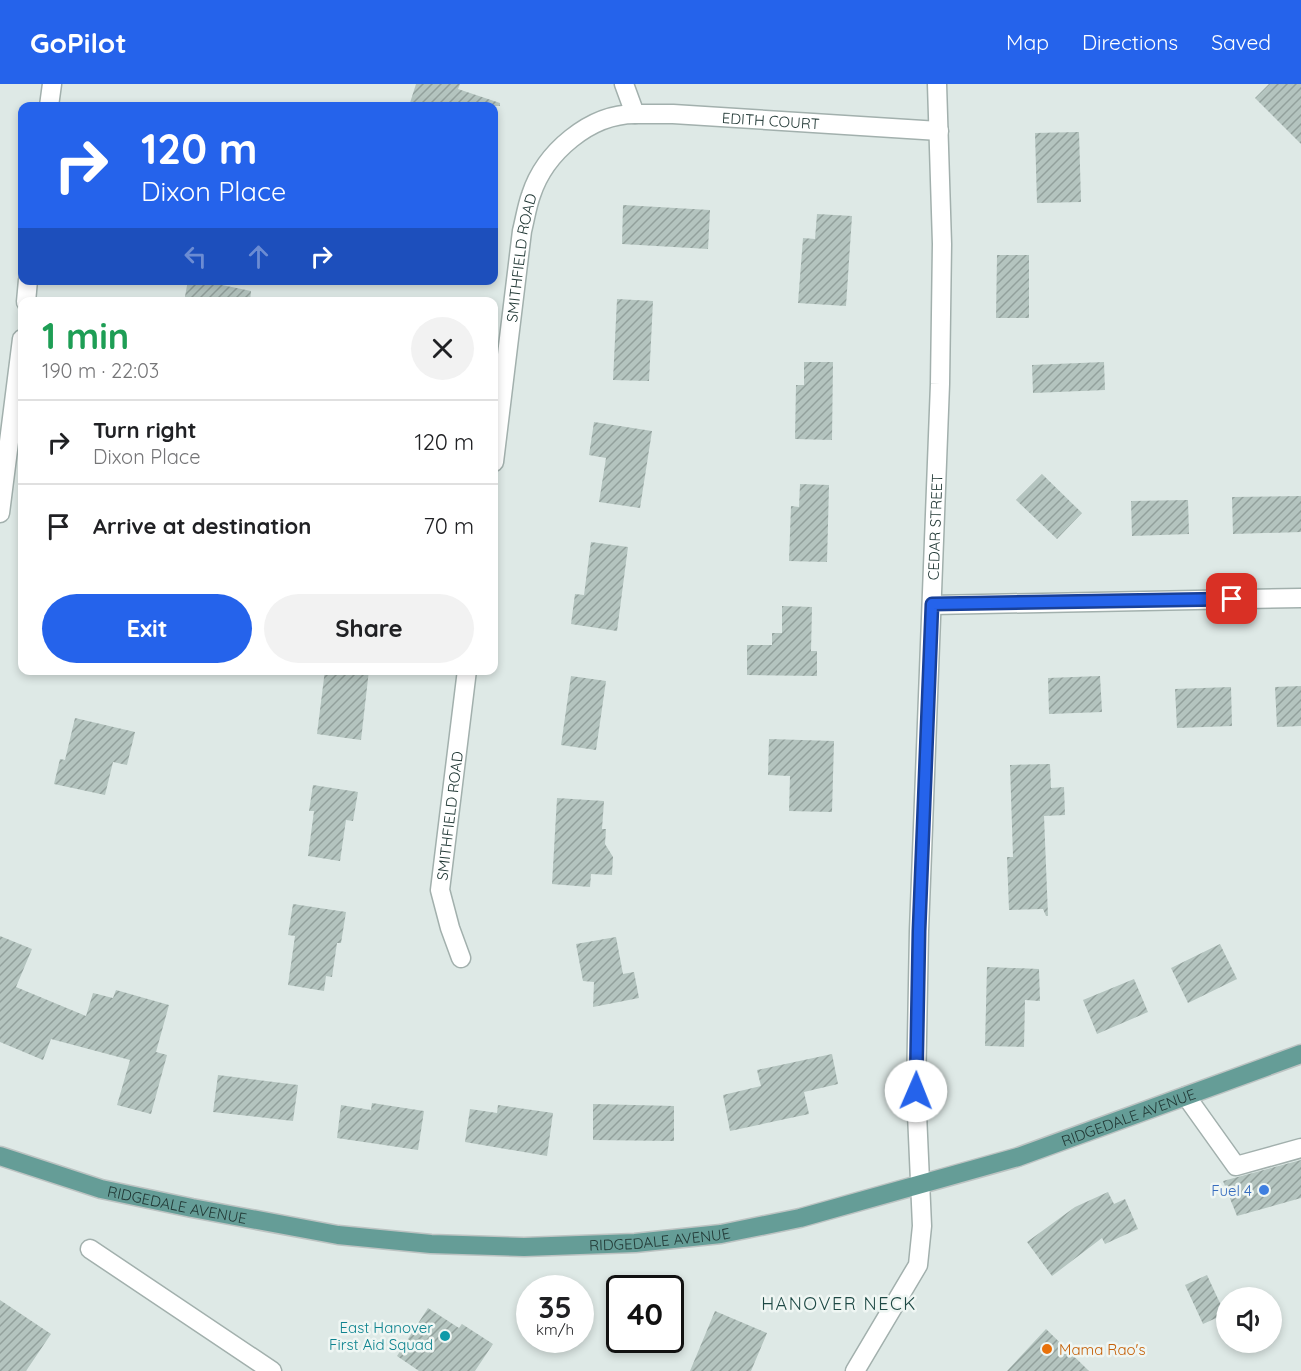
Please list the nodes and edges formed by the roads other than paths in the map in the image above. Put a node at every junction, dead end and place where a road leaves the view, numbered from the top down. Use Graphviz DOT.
graph roads {
  1 [pos="52,84"];
  2 [pos="624,84"];
  3 [pos="938,84"];
  4 [pos="50,102"];
  5 [pos="635,114"];
  6 [pos="939,130"];
  7 [pos="18,371"];
  8 [pos="498,429"];
  9 [pos="0,513"];
  10 [pos="1301,598"];
  11 [pos="932,604"];
  12 [pos="466,675"];
  13 [pos="461,958"];
  14 [pos="1301,1054"];
  15 [pos="1186,1096"];
  16 [pos="1301,1148"];
  17 [pos="0,1156"];
  18 [pos="920,1184"];
  19 [pos="90,1249"];
  20 [pos="272,1371"];
  21 [pos="855,1371"];
  1 -- 4 [label="street"];
  2 -- 5 [label="street"];
  3 -- 6 [label="street, CEDAR STREET"];
  5 -- 6 [label="street, EDITH COURT"];
  5 -- 8 [label="street, SMITHFIELD ROAD"];
  6 -- 11 [label="street, CEDAR STREET"];
  7 -- 9 [label="street"];
  10 -- 11 [label="street"];
  11 -- 18 [label="street, CEDAR STREET"];
  12 -- 13 [label="street, SMITHFIELD ROAD"];
  14 -- 15 [label="main road, RIDGEDALE AVENUE"];
  15 -- 16 [label="street"];
  15 -- 18 [label="main road, RIDGEDALE AVENUE"];
  17 -- 18 [label="main road, RIDGEDALE AVENUE"];
  18 -- 21 [label="street, CEDAR STREET"];
  19 -- 20 [label="street"];
}
